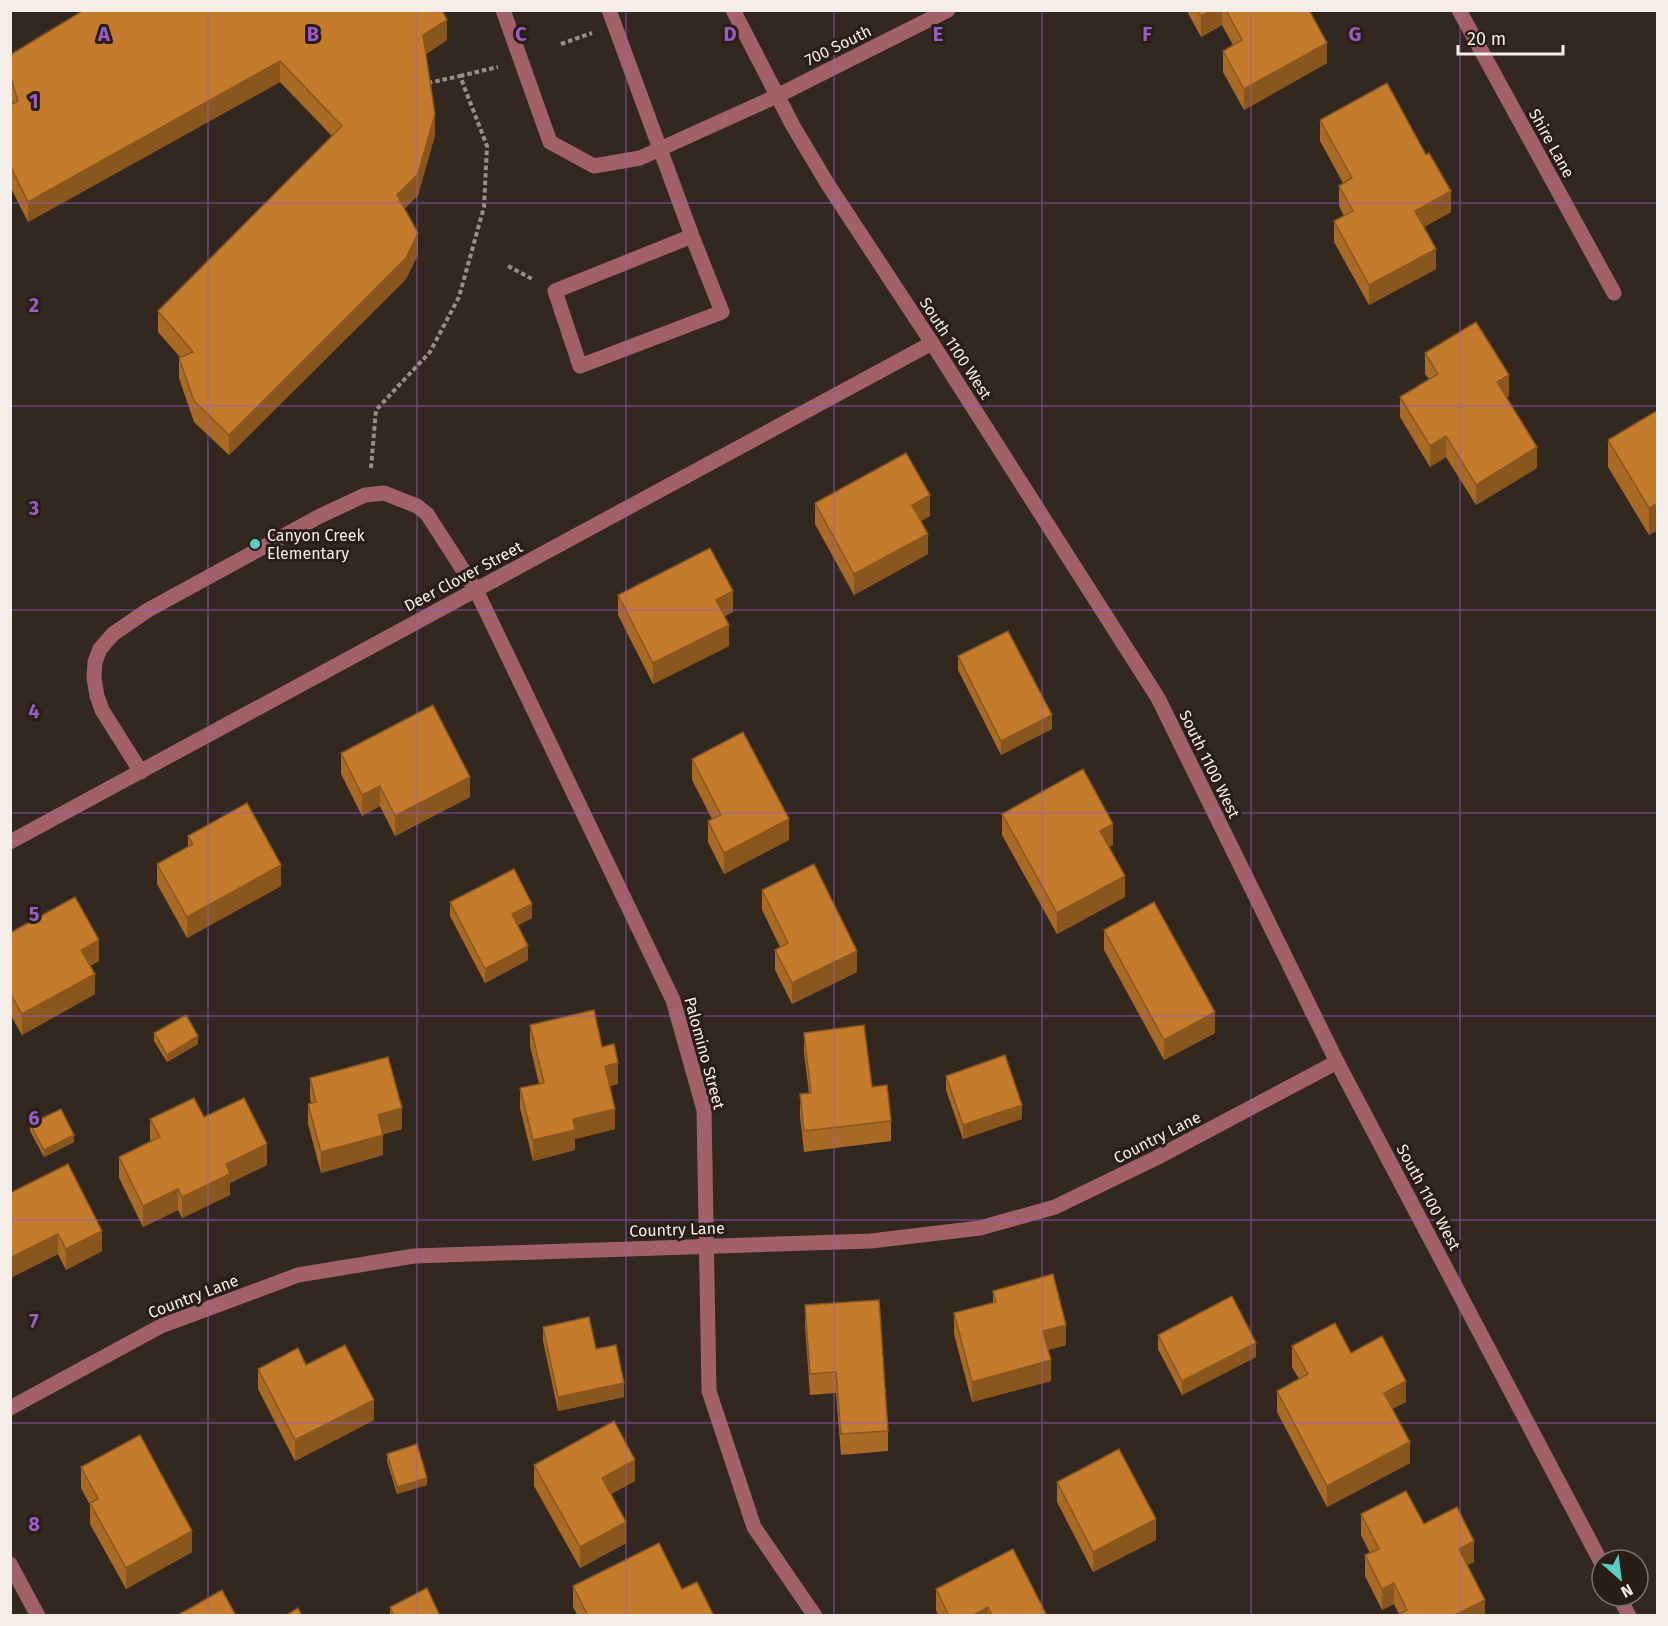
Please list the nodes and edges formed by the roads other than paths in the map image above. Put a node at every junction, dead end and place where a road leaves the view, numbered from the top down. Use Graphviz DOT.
graph roads {
  1 [pos="503,10"];
  2 [pos="609,10"];
  3 [pos="733,10"];
  4 [pos="948,10"];
  5 [pos="1459,10"];
  6 [pos="777,96"];
  7 [pos="659,149"];
  8 [pos="692,236"];
  9 [pos="1614,293"];
  10 [pos="932,343"];
  11 [pos="476,590"];
  12 [pos="141,772"];
  13 [pos="10,842"];
  14 [pos="1337,1062"];
  15 [pos="706,1246"];
  16 [pos="10,1408"];
  17 [pos="1594,1548"];
  18 [pos="10,1564"];
  19 [pos="38,1616"];
  20 [pos="815,1616"];
  1 -- 7 [label="street, 700 South"];
  2 -- 7 [label="street"];
  3 -- 6 [label="street, South 1100 West"];
  4 -- 6 [label="street, 700 South"];
  5 -- 9 [label="street, Shire Lane"];
  6 -- 7 [label="street, 700 South"];
  6 -- 10 [label="street, South 1100 West"];
  7 -- 8 [label="street"];
  8 -- 8 [label="street"];
  10 -- 11 [label="street, Deer Clover Street"];
  10 -- 14 [label="street, South 1100 West"];
  11 -- 12 [label="street, Deer Clover Street"];
  11 -- 12 [label="street, Palomino Street"];
  11 -- 15 [label="street, Palomino Street"];
  12 -- 13 [label="street, Deer Clover Street"];
  14 -- 15 [label="street, Country Lane"];
  14 -- 17 [label="street, South 1100 West"];
  15 -- 16 [label="street, Country Lane"];
  15 -- 20 [label="street, Palomino Street"];
  18 -- 19 [label="street"];
}
